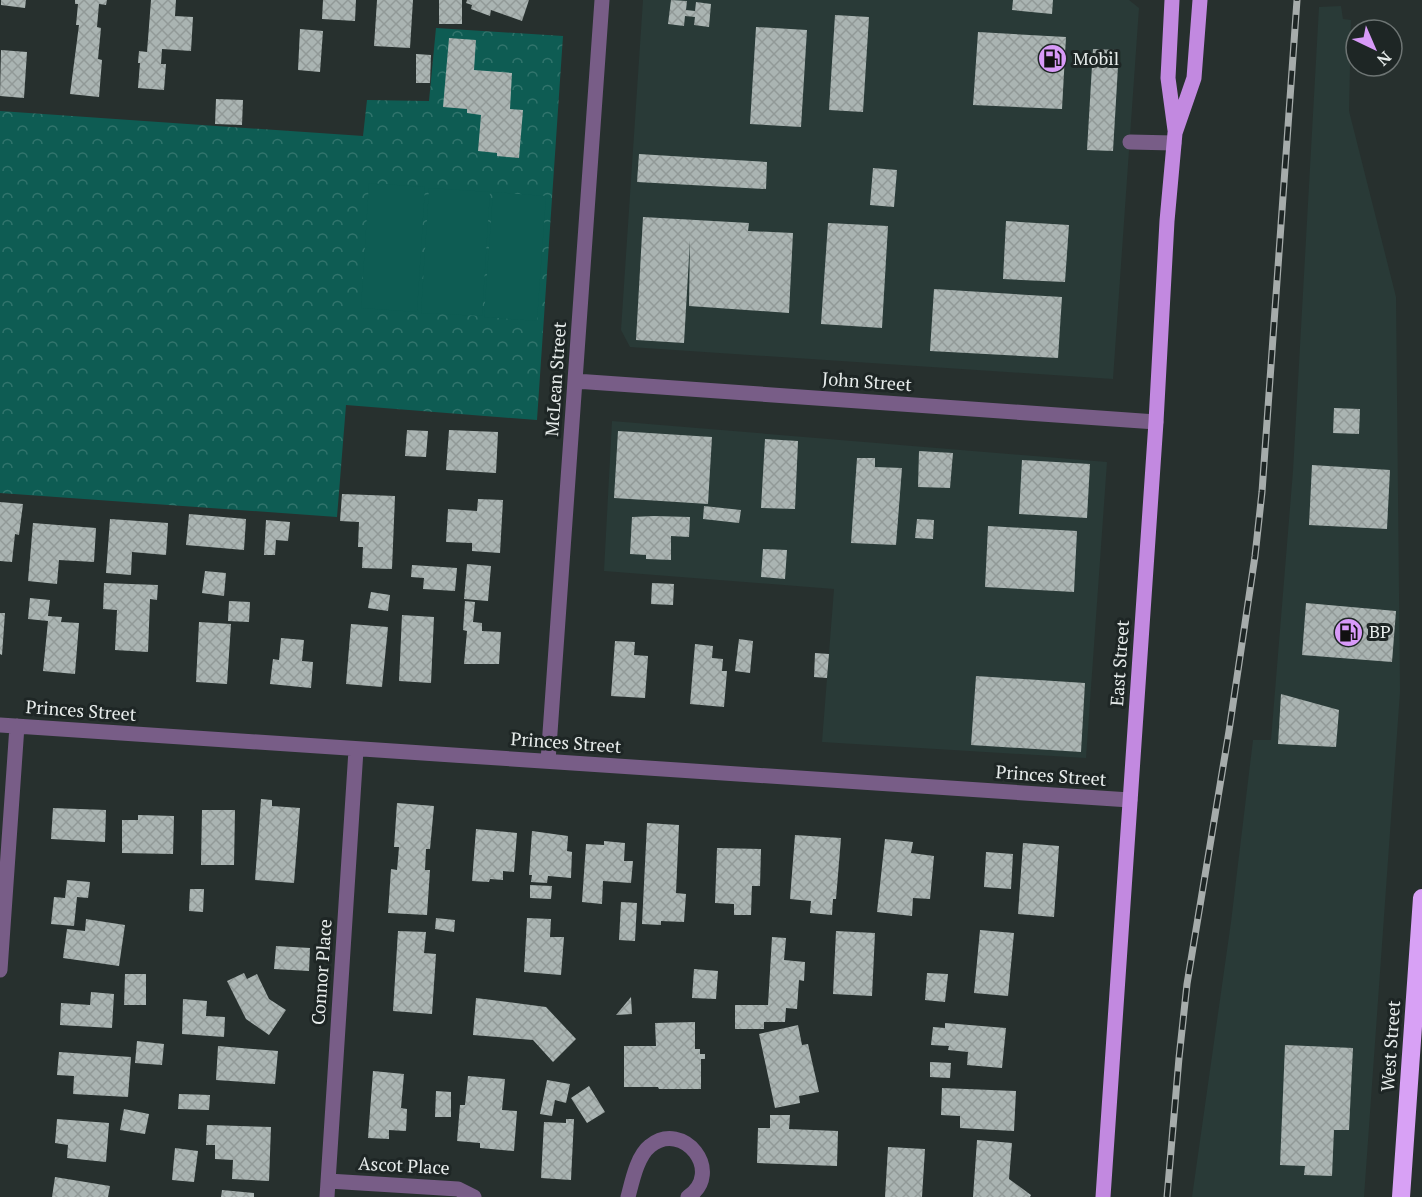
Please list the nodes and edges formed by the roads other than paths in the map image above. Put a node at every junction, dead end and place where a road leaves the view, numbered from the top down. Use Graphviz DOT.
graph roads {
  1 [pos="603,0"];
  2 [pos="1172,0"];
  3 [pos="1200,0"];
  4 [pos="1175,138"];
  5 [pos="1130,142"];
  6 [pos="575,381"];
  7 [pos="1156,422"];
  8 [pos="0,725"];
  9 [pos="16,726"];
  10 [pos="356,750"];
  11 [pos="548,761"];
  12 [pos="1130,800"];
  13 [pos="1422,898"];
  14 [pos="0,970"];
  15 [pos="328,1189"];
  16 [pos="474,1197"];
  17 [pos="628,1197"];
  18 [pos="688,1197"];
  19 [pos="1103,1197"];
  20 [pos="1401,1197"];
  1 -- 6 [label="street, McLean Street"];
  2 -- 4 [label="main road, East Street"];
  3 -- 4 [label="main road, East Street"];
  4 -- 5 [label="street"];
  4 -- 7 [label="main road, East Street"];
  6 -- 7 [label="street, John Street"];
  6 -- 11 [label="street, McLean Street"];
  7 -- 12 [label="main road, East Street"];
  8 -- 9 [label="street, Princes Street"];
  9 -- 10 [label="street, Princes Street"];
  9 -- 14 [label="street"];
  10 -- 11 [label="street, Princes Street"];
  10 -- 15 [label="street, Connor Place"];
  11 -- 12 [label="street, Princes Street"];
  12 -- 19 [label="main road, East Street"];
  13 -- 20 [label="highway, West Street"];
  15 -- 16 [label="street, Ascot Place"];
  17 -- 18 [label="street"];
}
